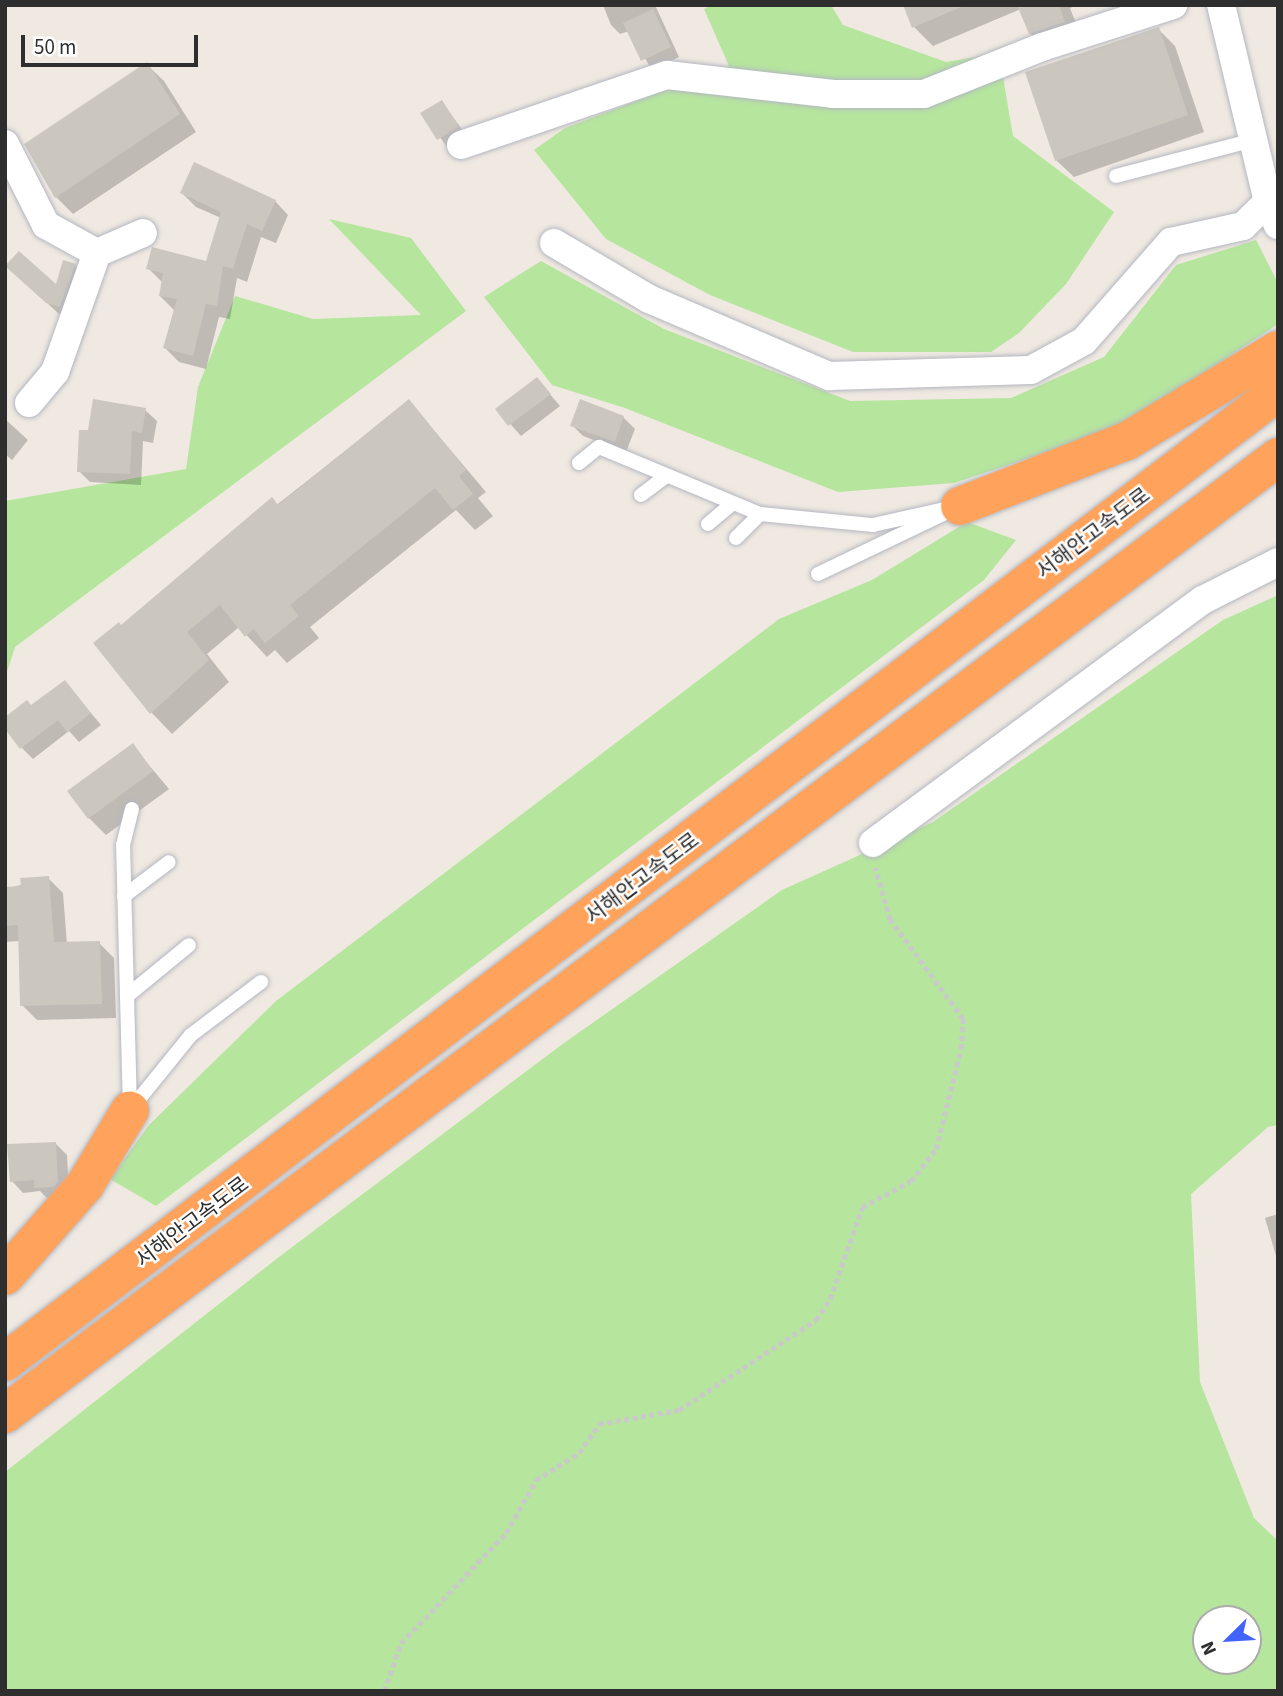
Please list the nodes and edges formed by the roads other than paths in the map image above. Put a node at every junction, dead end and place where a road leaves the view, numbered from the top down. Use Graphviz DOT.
graph roads {
  1 [pos="1173,5"];
  2 [pos="1220,5"];
  3 [pos="1253,140"];
  4 [pos="5,144"];
  5 [pos="461,145"];
  6 [pos="1116,176"];
  7 [pos="1273,213"];
  8 [pos="143,233"];
  9 [pos="554,243"];
  10 [pos="97,253"];
  11 [pos="1278,350"];
  12 [pos="1278,392"];
  13 [pos="29,403"];
  14 [pos="1278,457"];
  15 [pos="579,463"];
  16 [pos="666,476"];
  17 [pos="641,495"];
  18 [pos="732,505"];
  19 [pos="960,506"];
  20 [pos="760,514"];
  21 [pos="708,524"];
  22 [pos="736,538"];
  23 [pos="1278,562"];
  24 [pos="818,573"];
  25 [pos="132,809"];
  26 [pos="873,843"];
  27 [pos="169,862"];
  28 [pos="124,896"];
  29 [pos="189,945"];
  30 [pos="261,982"];
  31 [pos="127,996"];
  32 [pos="130,1110"];
  33 [pos="5,1276"];
  34 [pos="5,1362"];
  35 [pos="5,1414"];
  1 -- 5 [label="street"];
  2 -- 3 [label="street"];
  3 -- 6 [label="lane"];
  3 -- 7 [label="street"];
  4 -- 10 [label="street"];
  7 -- 9 [label="street"];
  8 -- 10 [label="street"];
  10 -- 13 [label="street"];
  11 -- 19 [label="highway"];
  12 -- 34 [label="highway, 서해안고속도로"];
  14 -- 35 [label="highway, 서해안고속도로"];
  15 -- 16 [label="lane"];
  16 -- 17 [label="lane"];
  16 -- 18 [label="lane"];
  18 -- 20 [label="lane"];
  18 -- 21 [label="lane"];
  19 -- 20 [label="lane"];
  19 -- 24 [label="lane"];
  20 -- 22 [label="lane"];
  23 -- 26 [label="street"];
  25 -- 28 [label="lane"];
  27 -- 28 [label="lane"];
  28 -- 31 [label="lane"];
  29 -- 31 [label="lane"];
  30 -- 32 [label="lane"];
  31 -- 32 [label="lane"];
  32 -- 33 [label="highway"];
}
